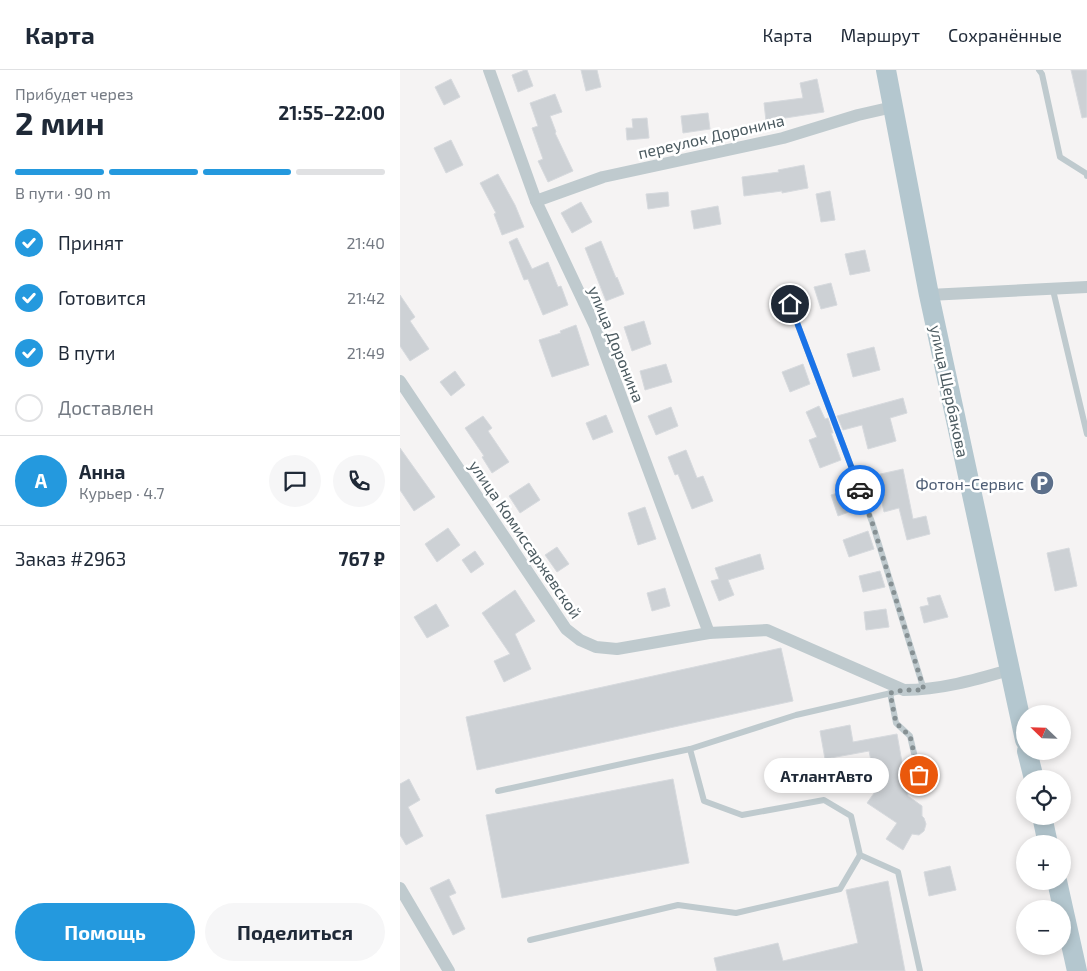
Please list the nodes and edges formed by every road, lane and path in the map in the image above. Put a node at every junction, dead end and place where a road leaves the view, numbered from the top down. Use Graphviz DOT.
graph roads {
  1 [pos="489,70"];
  2 [pos="886,70"];
  3 [pos="1039,70"];
  4 [pos="893,107"];
  5 [pos="1087,176"];
  6 [pos="536,201"];
  7 [pos="1087,287"];
  8 [pos="1052,290"];
  9 [pos="929,295"];
  10 [pos="790,304"];
  11 [pos="400,381"];
  12 [pos="1087,434"];
  13 [pos="709,633"];
  14 [pos="1009,670"];
  15 [pos="904,690"];
  16 [pos="924,690"];
  17 [pos="890,693"];
  18 [pos="1017,705"];
  19 [pos="690,749"];
  20 [pos="919,775"];
  21 [pos="498,791"];
  22 [pos="860,855"];
  23 [pos="400,888"];
  24 [pos="1058,890"];
  25 [pos="530,940"];
  26 [pos="449,971"];
  27 [pos="920,971"];
  28 [pos="1076,971"];
  1 -- 6 [label="street, улица Доронина"];
  2 -- 4 [label="main road, улица Щербакова"];
  3 -- 5 [label="lane"];
  4 -- 6 [label="street, переулок Доронина"];
  4 -- 9 [label="main road, улица Щербакова"];
  6 -- 13 [label="street, улица Доронина"];
  7 -- 8 [label="street"];
  8 -- 9 [label="street"];
  8 -- 12 [label="lane"];
  9 -- 14 [label="main road, улица Щербакова"];
  10 -- 16 [label="lane"];
  11 -- 13 [label="street, улица Комиссаржевской"];
  13 -- 15 [label="street, улица Комиссаржевской"];
  14 -- 16 [label="street, улица Комиссаржевской"];
  14 -- 18 [label="main road, улица Щербакова"];
  15 -- 16 [label="street, улица Комиссаржевской"];
  15 -- 17 [label="lane"];
  17 -- 19 [label="lane"];
  17 -- 20 [label="lane"];
  19 -- 21 [label="lane"];
  19 -- 22 [label="lane"];
  22 -- 25 [label="lane"];
  22 -- 27 [label="lane"];
  23 -- 26 [label="street"];
  24 -- 28 [label="main road"];
}
